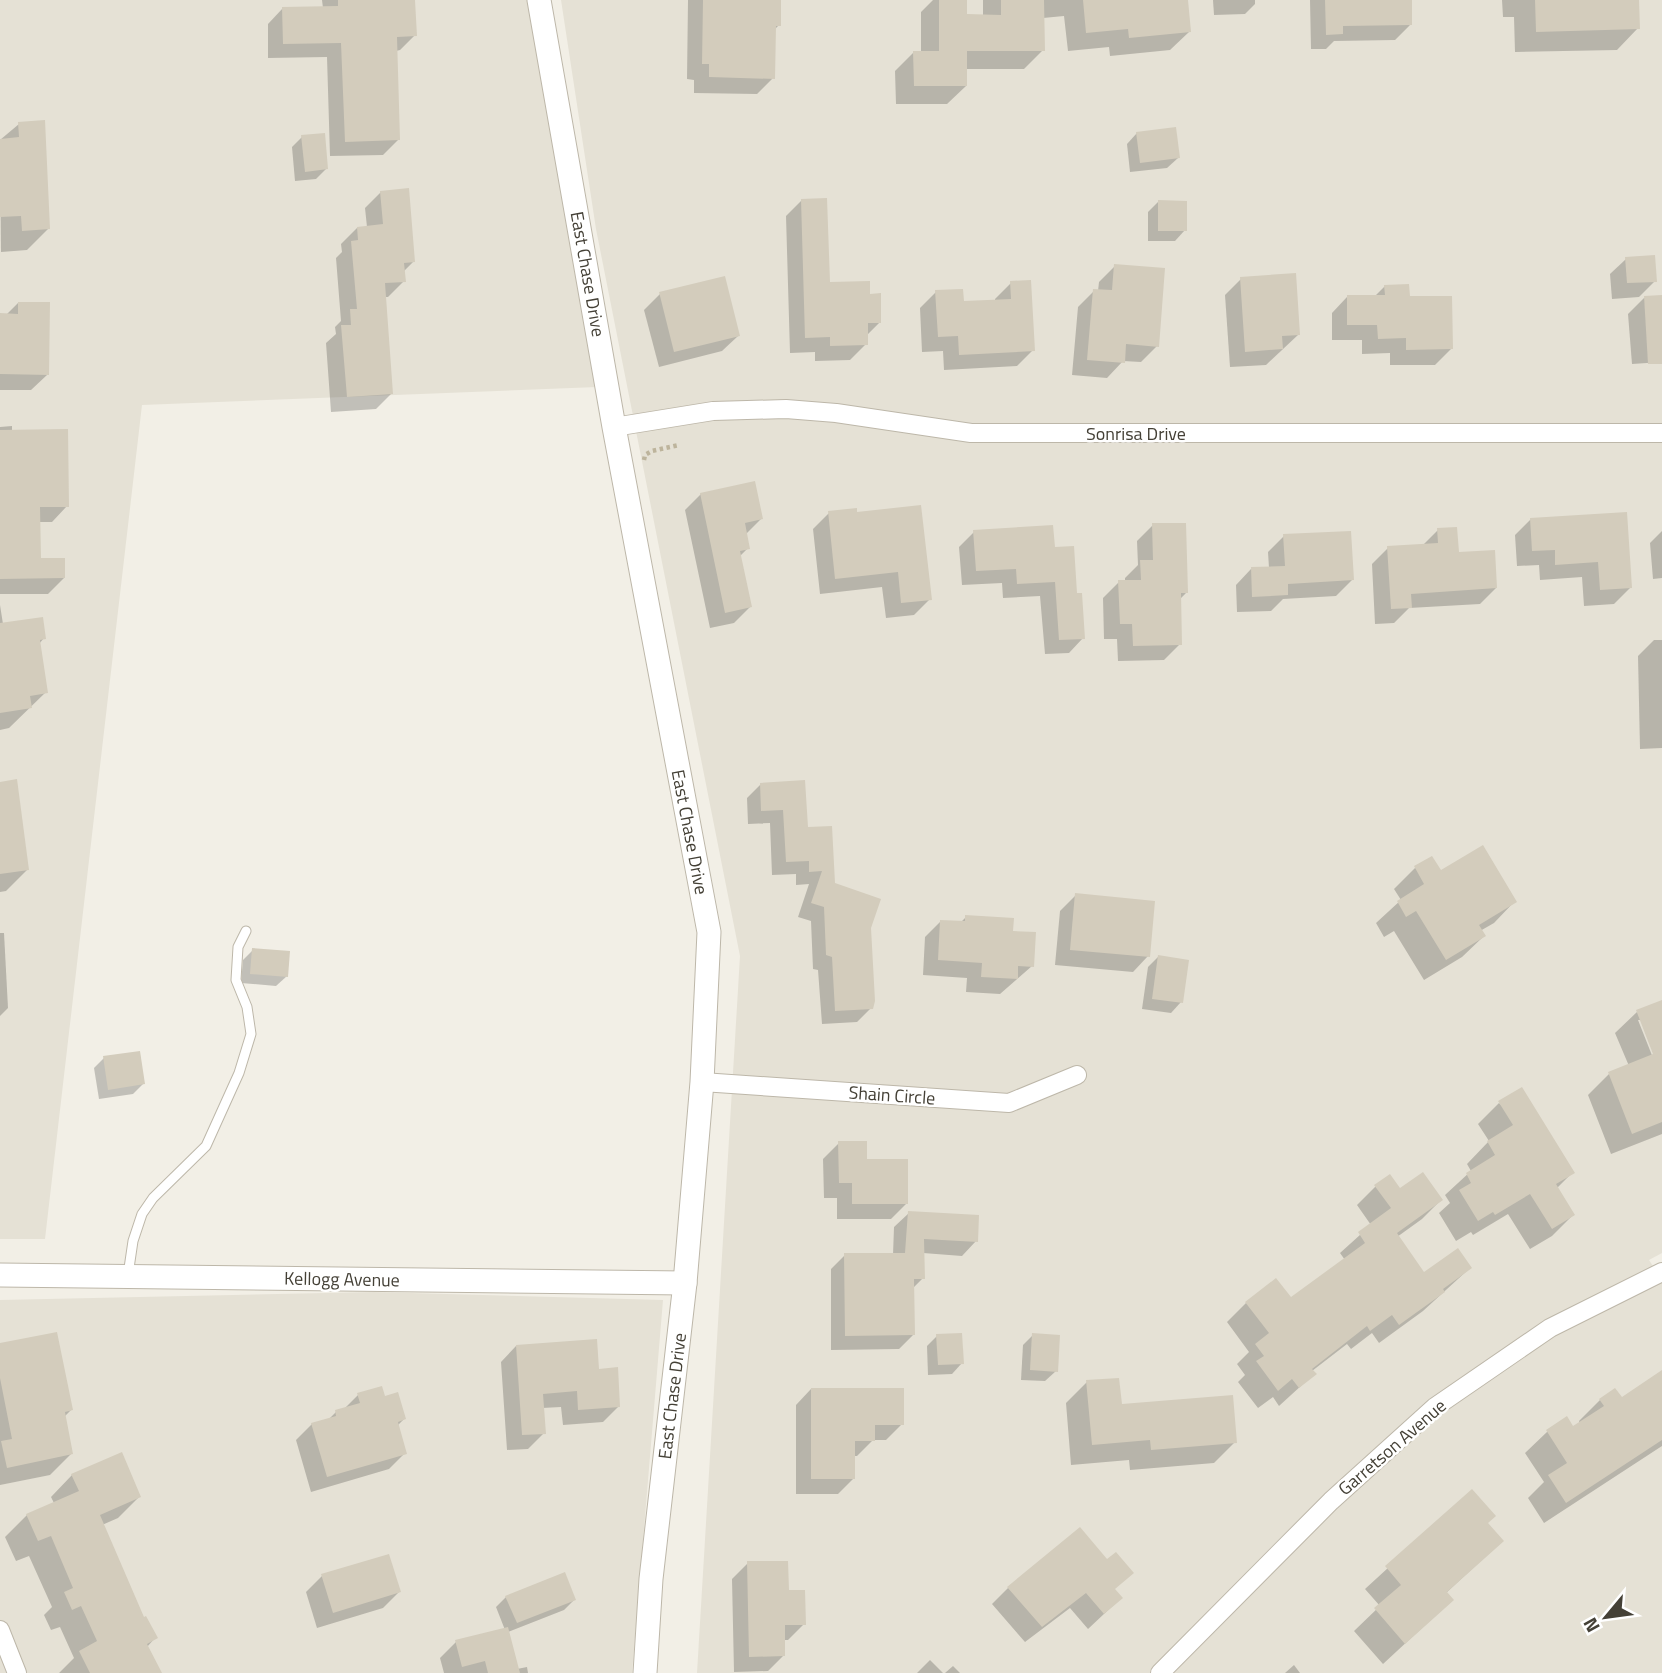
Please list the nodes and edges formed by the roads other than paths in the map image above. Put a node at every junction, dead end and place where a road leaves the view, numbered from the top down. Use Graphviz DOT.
graph roads {
  1 [pos="539,0"];
  2 [pos="614,427"];
  3 [pos="1662,433"];
  4 [pos="246,931"];
  5 [pos="1077,1075"];
  6 [pos="702,1082"];
  7 [pos="1662,1272"];
  8 [pos="0,1275"];
  9 [pos="128,1276"];
  10 [pos="685,1283"];
  11 [pos="0,1630"];
  12 [pos="17,1673"];
  13 [pos="645,1673"];
  14 [pos="1160,1673"];
  1 -- 2 [label="street, East Chase Drive"];
  2 -- 3 [label="street, Sonrisa Drive"];
  2 -- 6 [label="street, East Chase Drive"];
  4 -- 9 [label="lane"];
  5 -- 6 [label="street, Shain Circle"];
  6 -- 10 [label="street, East Chase Drive"];
  7 -- 14 [label="street, Garretson Avenue"];
  8 -- 9 [label="street, Kellogg Avenue"];
  9 -- 10 [label="street, Kellogg Avenue"];
  10 -- 13 [label="street, East Chase Drive"];
  11 -- 12 [label="street"];
}
